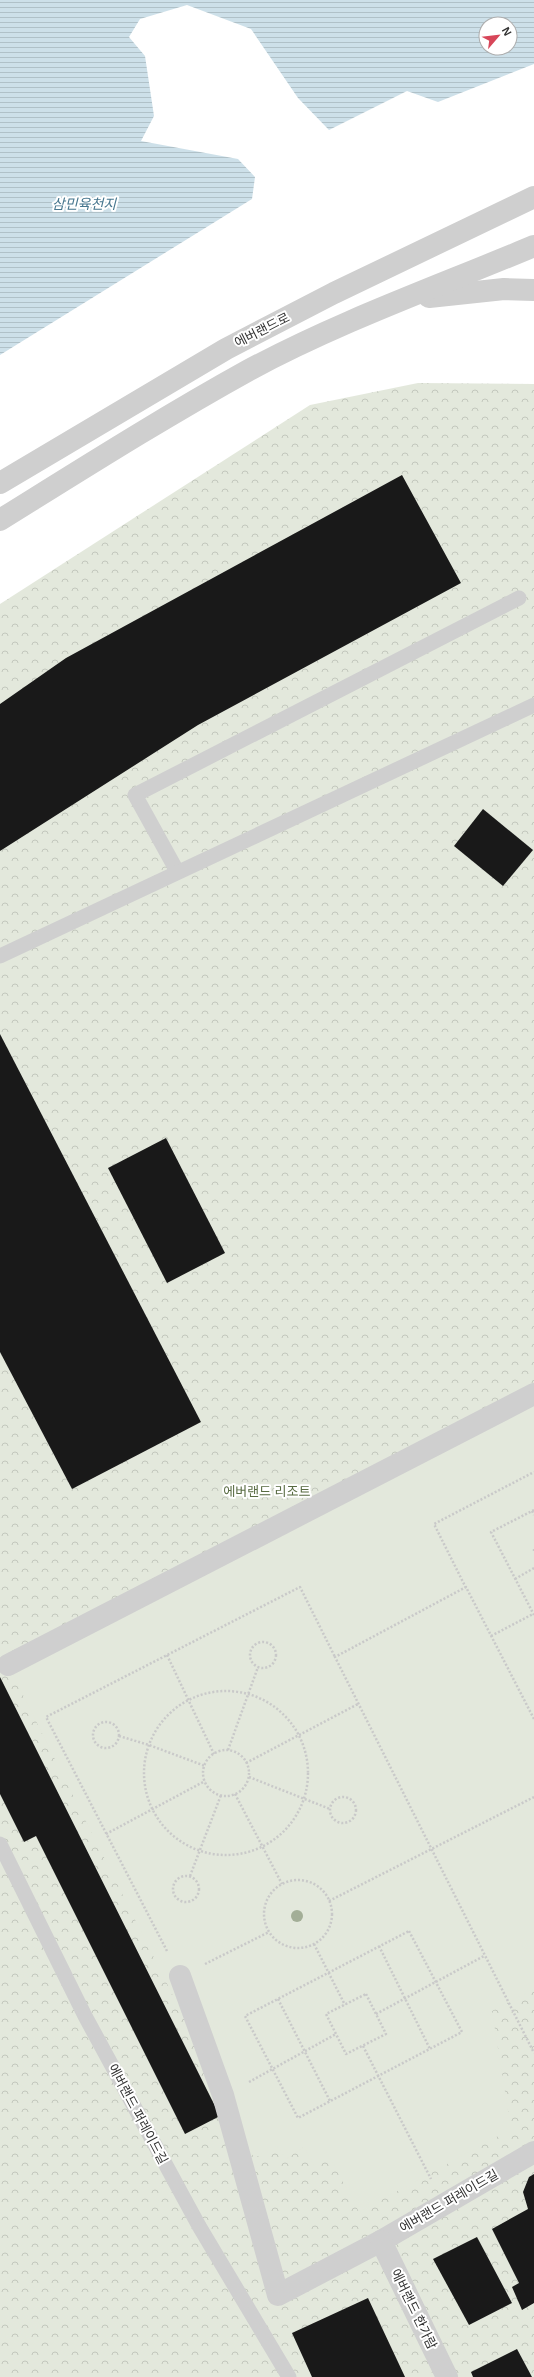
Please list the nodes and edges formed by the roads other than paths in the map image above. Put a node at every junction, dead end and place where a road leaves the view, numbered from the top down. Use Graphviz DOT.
graph roads {
  1 [pos="534,197"];
  2 [pos="534,246"];
  3 [pos="534,290"];
  4 [pos="404,300"];
  5 [pos="0,483"];
  6 [pos="0,520"];
  7 [pos="519,598"];
  8 [pos="534,704"];
  9 [pos="177,871"];
  10 [pos="0,956"];
  11 [pos="534,1394"];
  12 [pos="8,1665"];
  13 [pos="0,1844"];
  14 [pos="180,1976"];
  15 [pos="534,2152"];
  16 [pos="381,2241"];
  17 [pos="289,2377"];
  18 [pos="447,2377"];
  1 -- 5 [label="street, 에버랜드로"];
  2 -- 4 [label="street"];
  3 -- 4 [label="street"];
  4 -- 6 [label="street"];
  7 -- 9 [label="lane"];
  8 -- 9 [label="lane"];
  9 -- 10 [label="lane"];
  11 -- 12 [label="street"];
  13 -- 17 [label="lane, 에버랜드 퍼레이드길"];
  14 -- 16 [label="street, 에버랜드 퍼레이드길"];
  15 -- 16 [label="street, 에버랜드 퍼레이드길"];
  16 -- 18 [label="street, 에버랜드 한가람"];
}
